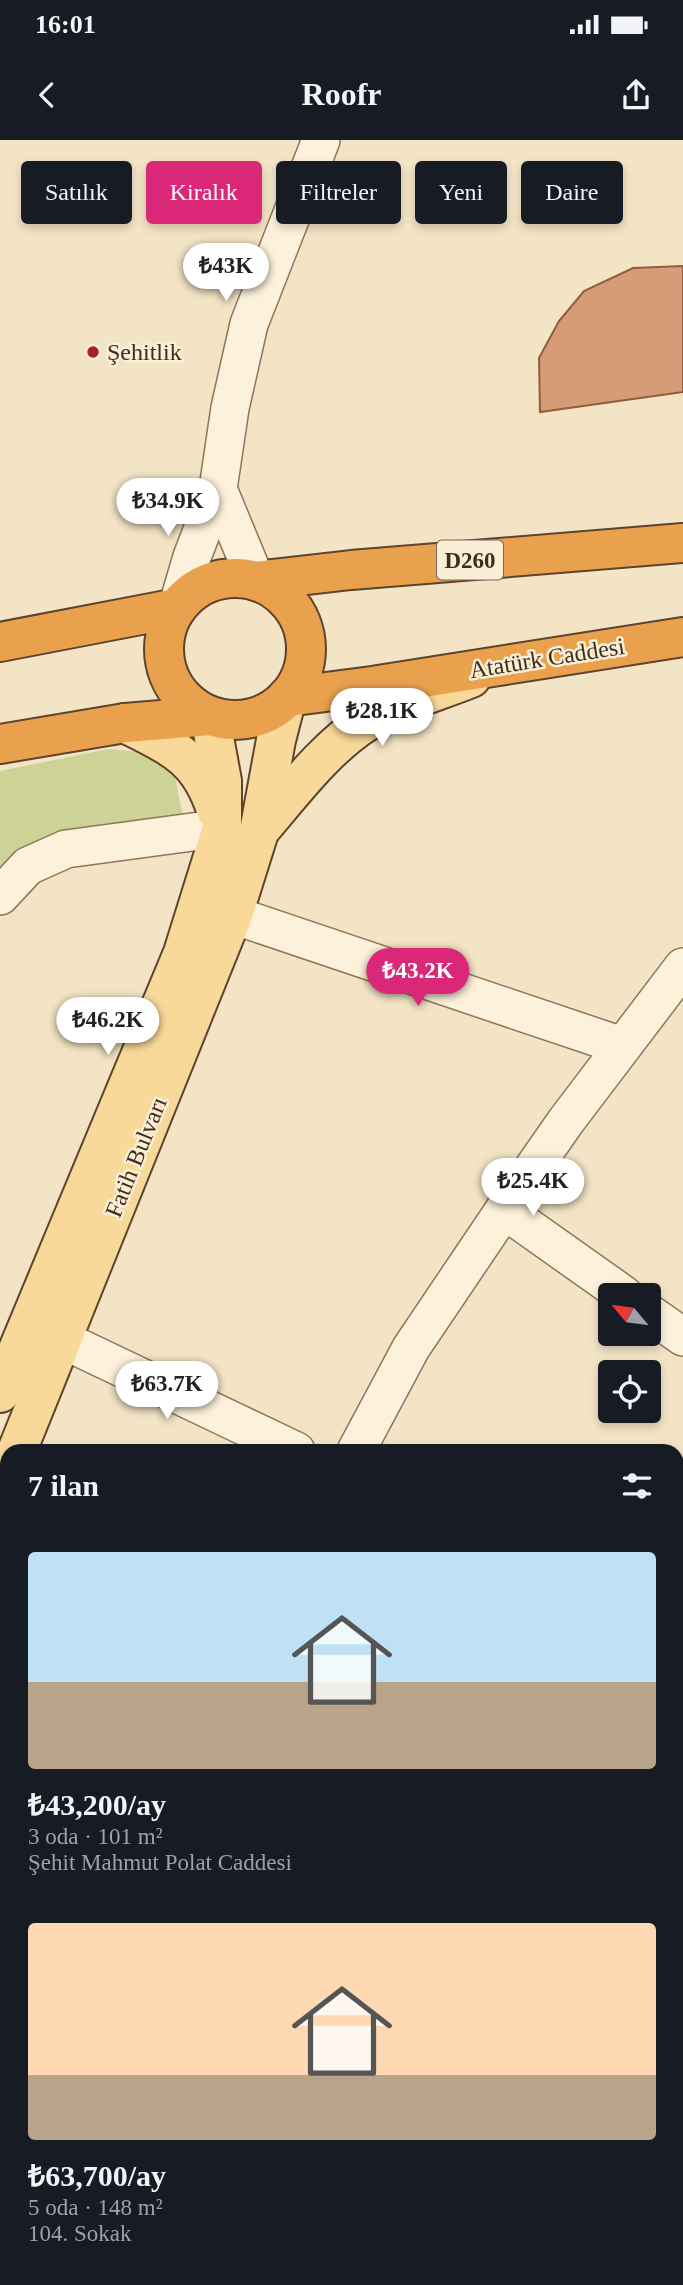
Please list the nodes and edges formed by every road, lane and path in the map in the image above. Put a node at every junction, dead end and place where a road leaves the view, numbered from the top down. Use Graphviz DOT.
graph roads {
  1 [pos="321,140"];
  2 [pos="218,489"];
  3 [pos="683,543"];
  4 [pos="256,581"];
  5 [pos="177,608"];
  6 [pos="679,640"];
  7 [pos="0,642"];
  8 [pos="504,665"];
  9 [pos="287,697"];
  10 [pos="210,716"];
  11 [pos="125,723"];
  12 [pos="0,744"];
  13 [pos="241,830"];
  14 [pos="0,896"];
  15 [pos="233,915"];
  16 [pos="683,967"];
  17 [pos="622,1046"];
  18 [pos="504,1210"];
  19 [pos="607,1283"];
  20 [pos="662,1322"];
  21 [pos="683,1337"];
  22 [pos="63,1340"];
  23 [pos="0,1393"];
  24 [pos="20,1444"];
  25 [pos="281,1444"];
  26 [pos="360,1444"];
  1 -- 2 [label="street"];
  2 -- 4 [label="street"];
  2 -- 5 [label="street"];
  3 -- 4 [label="highway, D260"];
  4 -- 5 [label="highway"];
  4 -- 9 [label="highway"];
  5 -- 7 [label="highway"];
  5 -- 10 [label="highway"];
  6 -- 8 [label="highway, Atatürk Caddesi"];
  8 -- 9 [label="highway, Atatürk Caddesi"];
  8 -- 13 [label="main road"];
  9 -- 10 [label="highway"];
  9 -- 13 [label="main road, Fatih Bulvarı"];
  10 -- 11 [label="highway"];
  10 -- 13 [label="main road, Fatih Bulvarı"];
  11 -- 12 [label="highway"];
  11 -- 13 [label="main road"];
  13 -- 14 [label="street"];
  13 -- 15 [label="main road, Fatih Bulvarı"];
  13 -- 23 [label="main road, Fatih Bulvarı"];
  15 -- 17 [label="street"];
  15 -- 22 [label="main road, Fatih Bulvarı"];
  16 -- 17 [label="street"];
  17 -- 18 [label="street"];
  18 -- 19 [label="street"];
  18 -- 26 [label="street"];
  20 -- 21 [label="street"];
  22 -- 24 [label="main road, Fatih Bulvarı"];
  22 -- 25 [label="street"];
}
